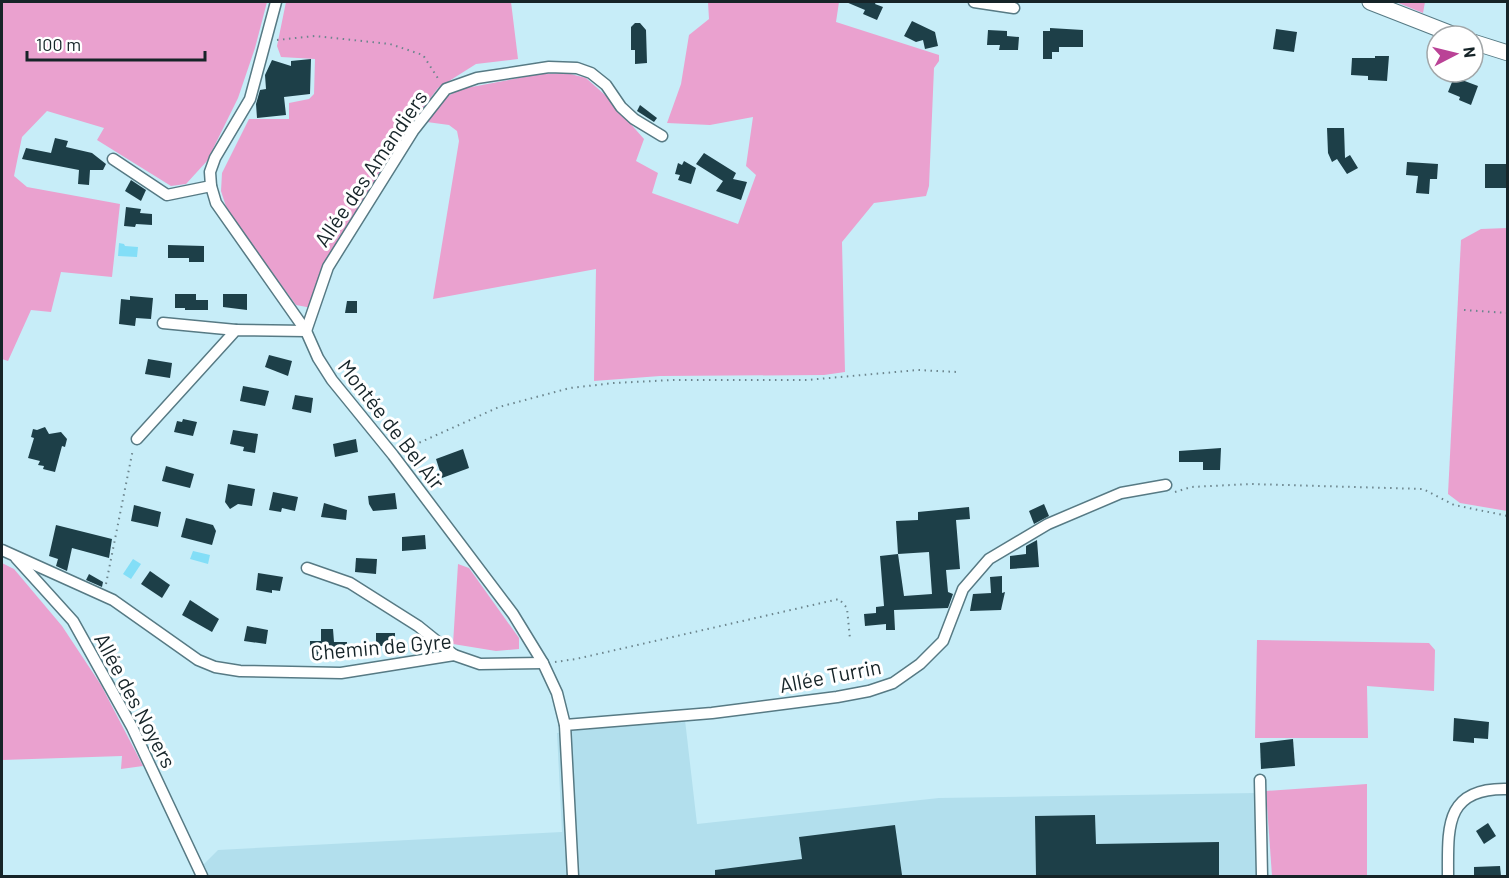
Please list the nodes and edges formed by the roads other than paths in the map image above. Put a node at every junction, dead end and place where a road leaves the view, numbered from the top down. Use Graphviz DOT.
graph roads {
  1 [pos="276,2"];
  2 [pos="974,2"];
  3 [pos="1370,2"];
  4 [pos="1014,8"];
  5 [pos="1425,24"];
  6 [pos="1485,46"];
  7 [pos="1508,53"];
  8 [pos="662,136"];
  9 [pos="113,159"];
  10 [pos="211,186"];
  11 [pos="163,323"];
  12 [pos="236,330"];
  13 [pos="306,331"];
  14 [pos="137,439"];
  15 [pos="1168,490"];
  16 [pos="2,550"];
  17 [pos="14,556"];
  18 [pos="307,568"];
  19 [pos="454,655"];
  20 [pos="543,663"];
  21 [pos="564,725"];
  22 [pos="1260,780"];
  23 [pos="1508,789"];
  24 [pos="202,876"];
  25 [pos="573,876"];
  26 [pos="1262,876"];
  27 [pos="1448,876"];
  1 -- 10 [label="street"];
  2 -- 4 [label="street"];
  3 -- 5 [label="main road"];
  6 -- 7 [label="main road"];
  8 -- 13 [label="street, Allée des Amandiers"];
  9 -- 10 [label="street"];
  10 -- 13 [label="street, Montée de Bel Air"];
  11 -- 12 [label="street"];
  12 -- 13 [label="street"];
  12 -- 14 [label="street"];
  13 -- 20 [label="street, Montée de Bel Air"];
  15 -- 21 [label="street, Allée Turrin"];
  16 -- 17 [label="street, Chemin de Gyre"];
  17 -- 19 [label="street, Chemin de Gyre"];
  17 -- 24 [label="street, Allée des Noyers"];
  18 -- 19 [label="street"];
  19 -- 20 [label="street, Chemin de Gyre"];
  20 -- 21 [label="street, Montée de Bel Air"];
  21 -- 25 [label="street, Montée de Bel Air"];
  22 -- 26 [label="street"];
  23 -- 27 [label="street"];
}
